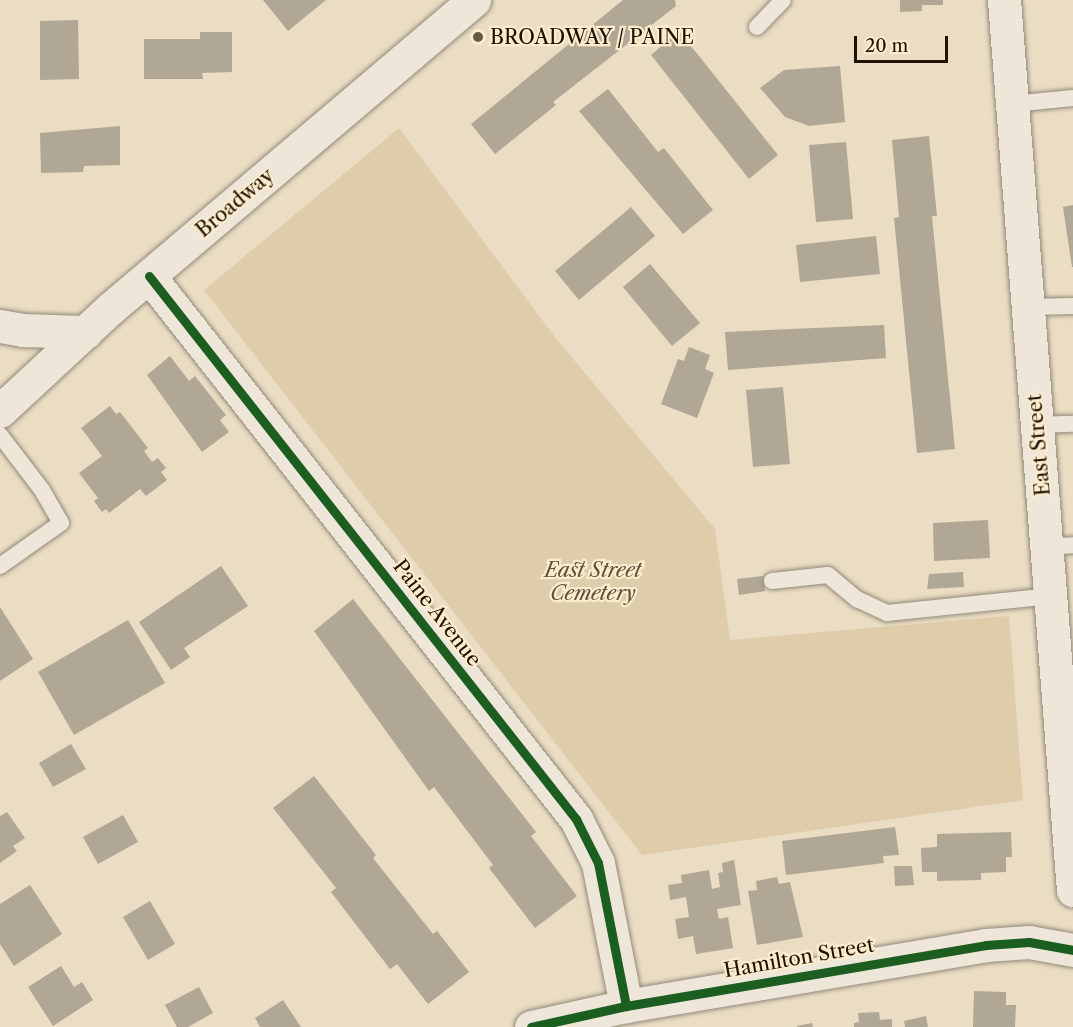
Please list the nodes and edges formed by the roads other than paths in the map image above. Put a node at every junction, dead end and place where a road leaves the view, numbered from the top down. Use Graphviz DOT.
graph roads {
  1 [pos="474,0"];
  2 [pos="783,0"];
  3 [pos="1004,0"];
  4 [pos="757,27"];
  5 [pos="1073,98"];
  6 [pos="1012,104"];
  7 [pos="149,276"];
  8 [pos="1073,306"];
  9 [pos="1028,307"];
  10 [pos="0,326"];
  11 [pos="86,332"];
  12 [pos="0,411"];
  13 [pos="1073,424"];
  14 [pos="1037,425"];
  15 [pos="0,435"];
  16 [pos="1060,546"];
  17 [pos="0,566"];
  18 [pos="772,581"];
  19 [pos="1051,596"];
  20 [pos="1065,670"];
  21 [pos="1070,815"];
  22 [pos="1073,890"];
  23 [pos="1073,950"];
  24 [pos="626,1006"];
  25 [pos="531,1027"];
  1 -- 7 [label="main road, Broadway"];
  2 -- 4 [label="lane"];
  3 -- 6 [label="main road, East Street"];
  5 -- 6 [label="lane"];
  6 -- 9 [label="main road, East Street"];
  7 -- 11 [label="main road, Broadway"];
  7 -- 24 [label="main road, Paine Avenue"];
  8 -- 9 [label="lane"];
  9 -- 14 [label="main road, East Street"];
  10 -- 11 [label="main road"];
  11 -- 12 [label="main road, Broadway"];
  13 -- 14 [label="lane"];
  14 -- 16 [label="main road, East Street"];
  15 -- 17 [label="lane"];
  16 -- 19 [label="main road, East Street"];
  18 -- 19 [label="lane"];
  19 -- 20 [label="main road, East Street"];
  20 -- 21 [label="main road, East Street"];
  21 -- 22 [label="main road, East Street"];
  23 -- 24 [label="main road, Hamilton Street"];
  24 -- 25 [label="main road, Hamilton Street"];
}
